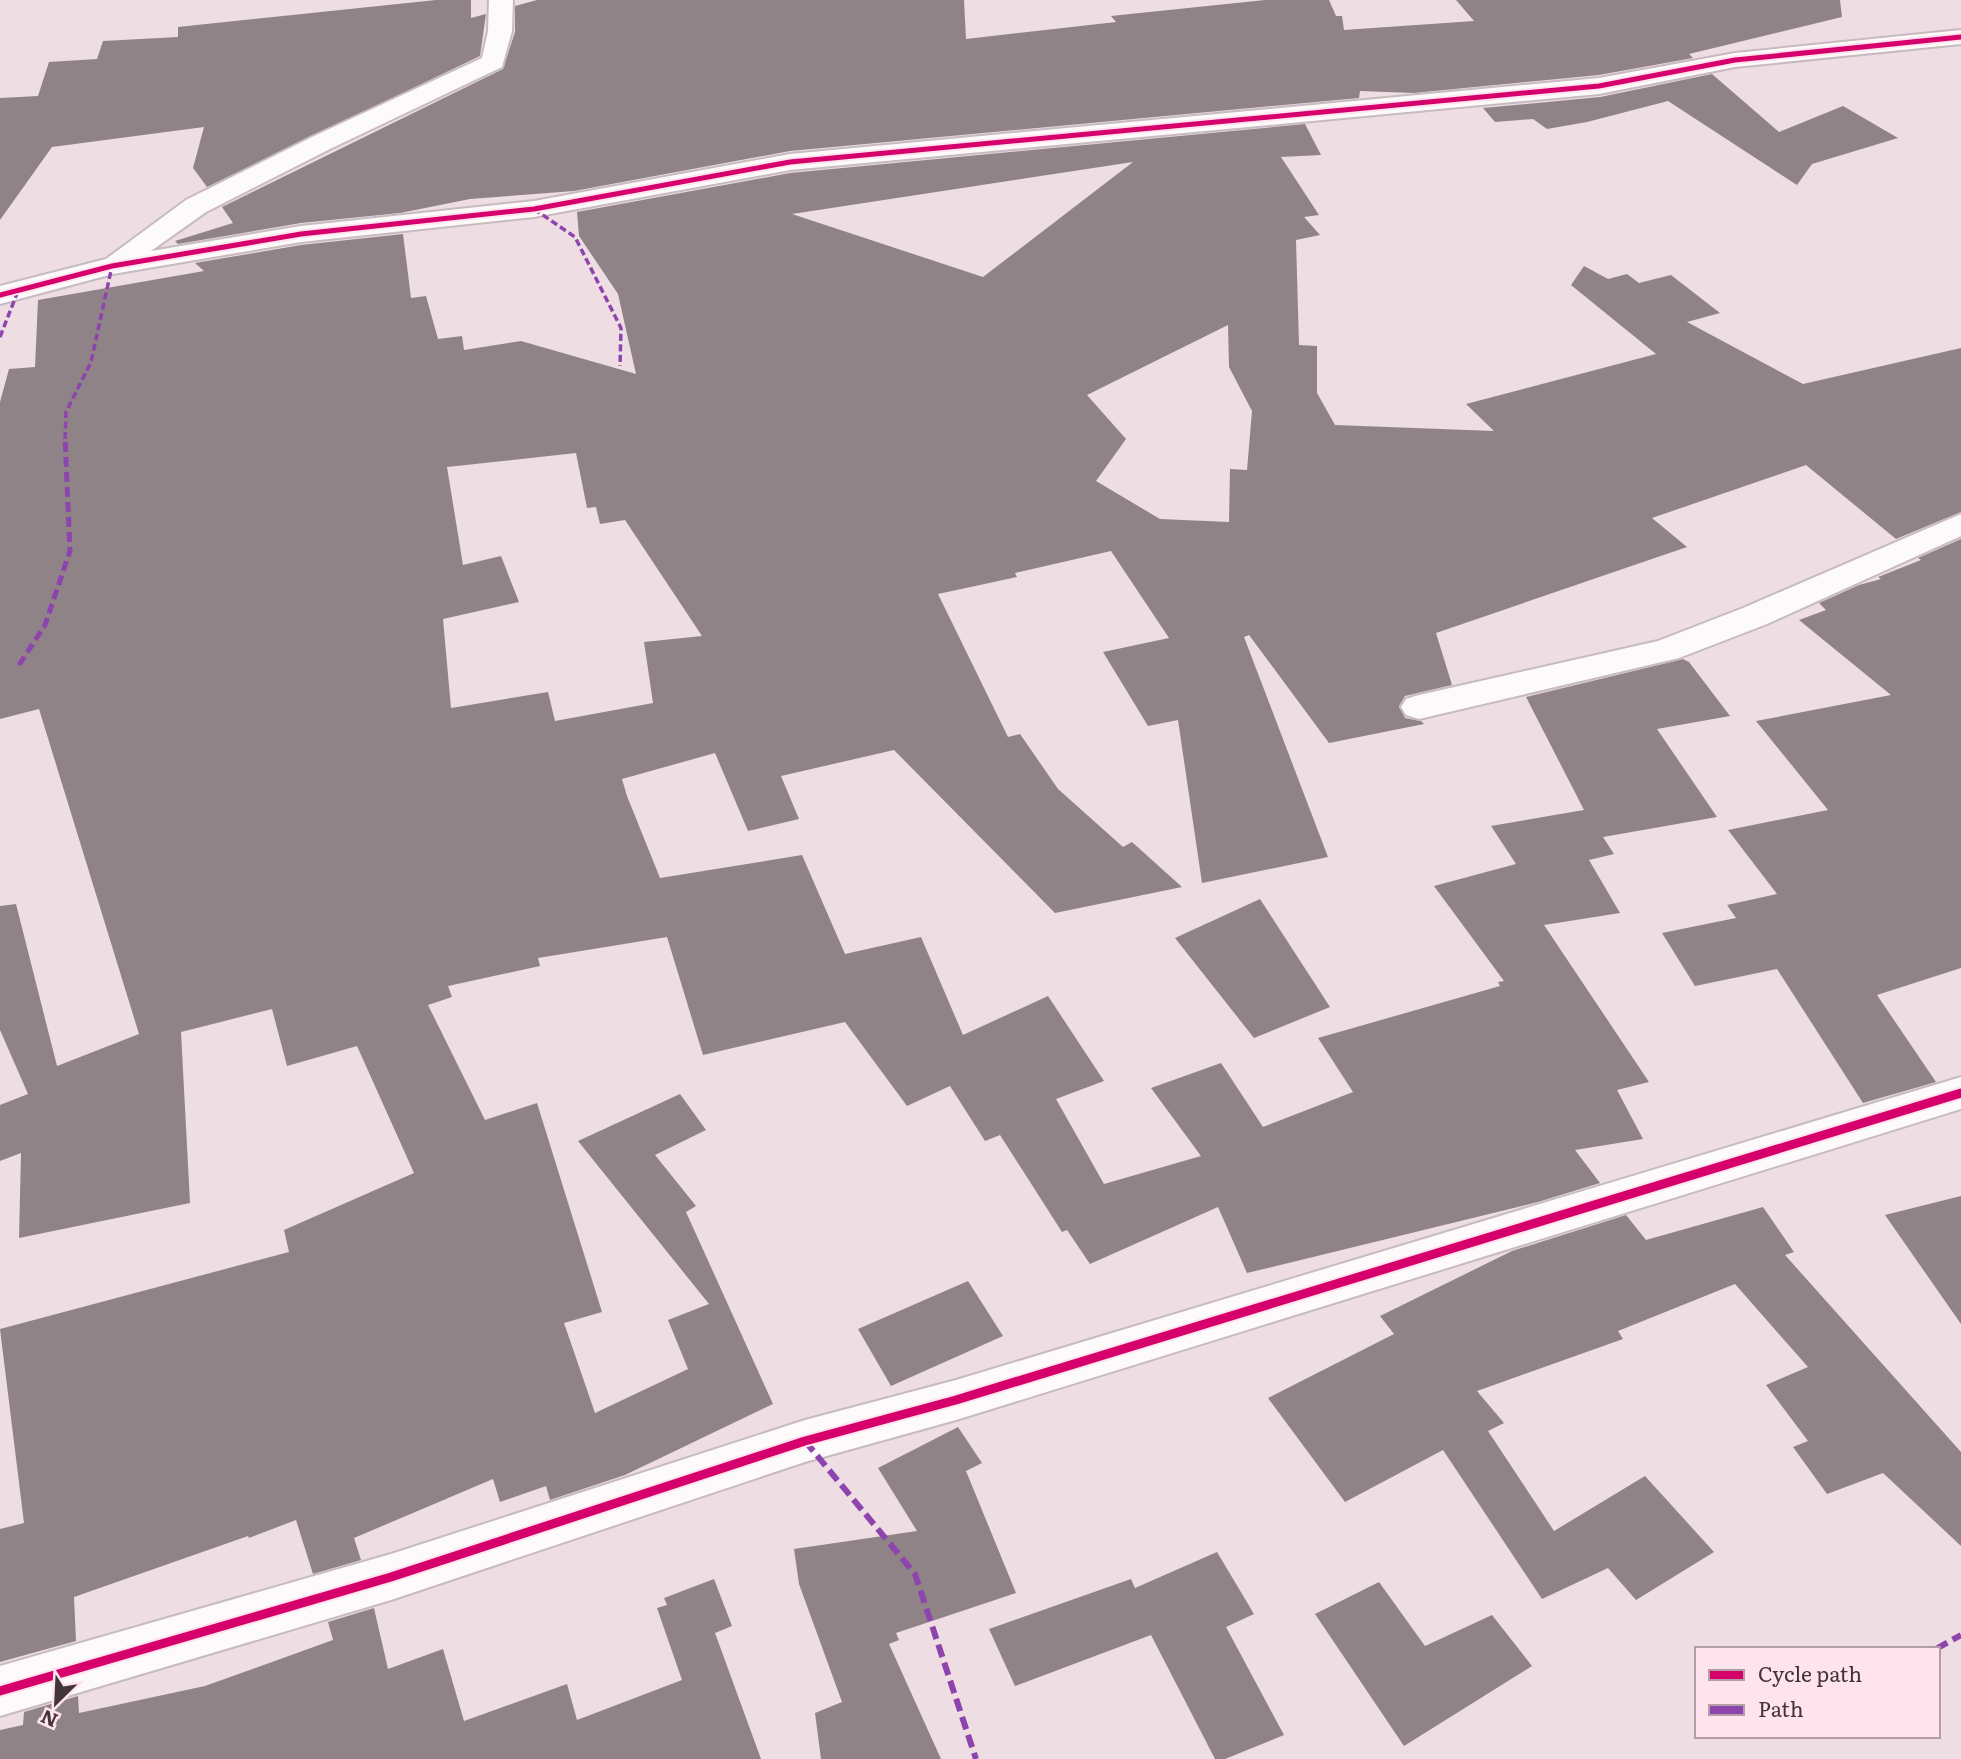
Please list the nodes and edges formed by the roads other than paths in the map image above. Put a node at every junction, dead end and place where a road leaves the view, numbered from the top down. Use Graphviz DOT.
graph roads {
  1 [pos="501,0"];
  2 [pos="1961,37"];
  3 [pos="112,266"];
  4 [pos="0,295"];
  5 [pos="1961,524"];
  6 [pos="1419,707"];
  7 [pos="1961,1093"];
  8 [pos="0,1691"];
  1 -- 3 [label="street"];
  2 -- 3 [label="street"];
  3 -- 4 [label="street"];
  5 -- 6 [label="street"];
  7 -- 8 [label="street"];
}
